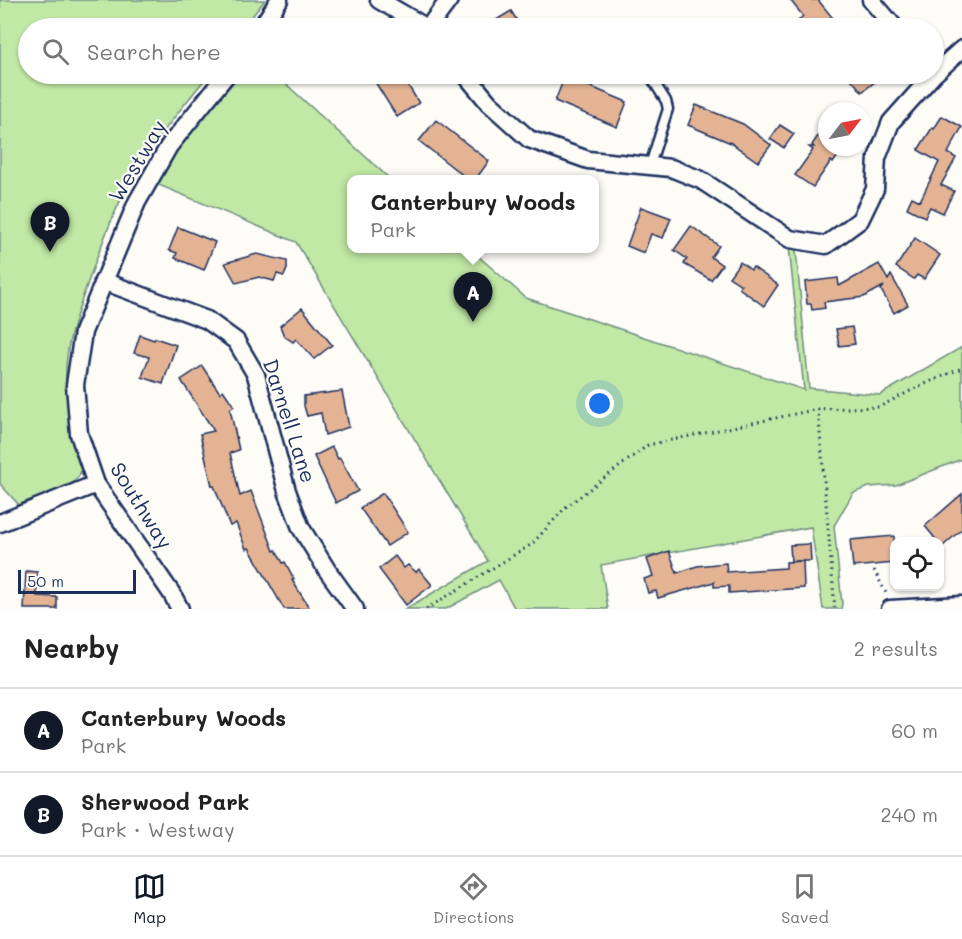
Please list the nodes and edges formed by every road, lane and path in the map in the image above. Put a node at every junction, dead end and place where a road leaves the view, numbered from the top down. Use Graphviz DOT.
graph roads {
  1 [pos="279,0"];
  2 [pos="379,0"];
  3 [pos="449,0"];
  4 [pos="871,0"];
  5 [pos="267,18"];
  6 [pos="410,18"];
  7 [pos="436,18"];
  8 [pos="886,18"];
  9 [pos="962,49"];
  10 [pos="944,65"];
  11 [pos="219,84"];
  12 [pos="473,84"];
  13 [pos="655,84"];
  14 [pos="924,84"];
  15 [pos="650,165"];
  16 [pos="103,281"];
  17 [pos="962,368"];
  18 [pos="818,409"];
  19 [pos="96,484"];
  20 [pos="0,523"];
  21 [pos="874,570"];
  22 [pos="962,605"];
  23 [pos="180,609"];
  24 [pos="355,609"];
  25 [pos="426,609"];
  26 [pos="835,609"];
  27 [pos="890,609"];
  28 [pos="895,609"];
  1 -- 5 [label="street"];
  2 -- 6 [label="street"];
  3 -- 7 [label="street"];
  4 -- 8 [label="street"];
  9 -- 10 [label="street"];
  11 -- 16 [label="street, Westway"];
  12 -- 15 [label="street"];
  13 -- 15 [label="lane"];
  14 -- 15 [label="street"];
  16 -- 19 [label="street, Southway"];
  16 -- 24 [label="street, Darnell Lane"];
  17 -- 18 [label="path"];
  18 -- 25 [label="path"];
  18 -- 26 [label="path"];
  19 -- 20 [label="street"];
  19 -- 23 [label="street, Southway"];
  21 -- 28 [label="path"];
  22 -- 28 [label="street"];
  27 -- 28 [label="street"];
}
